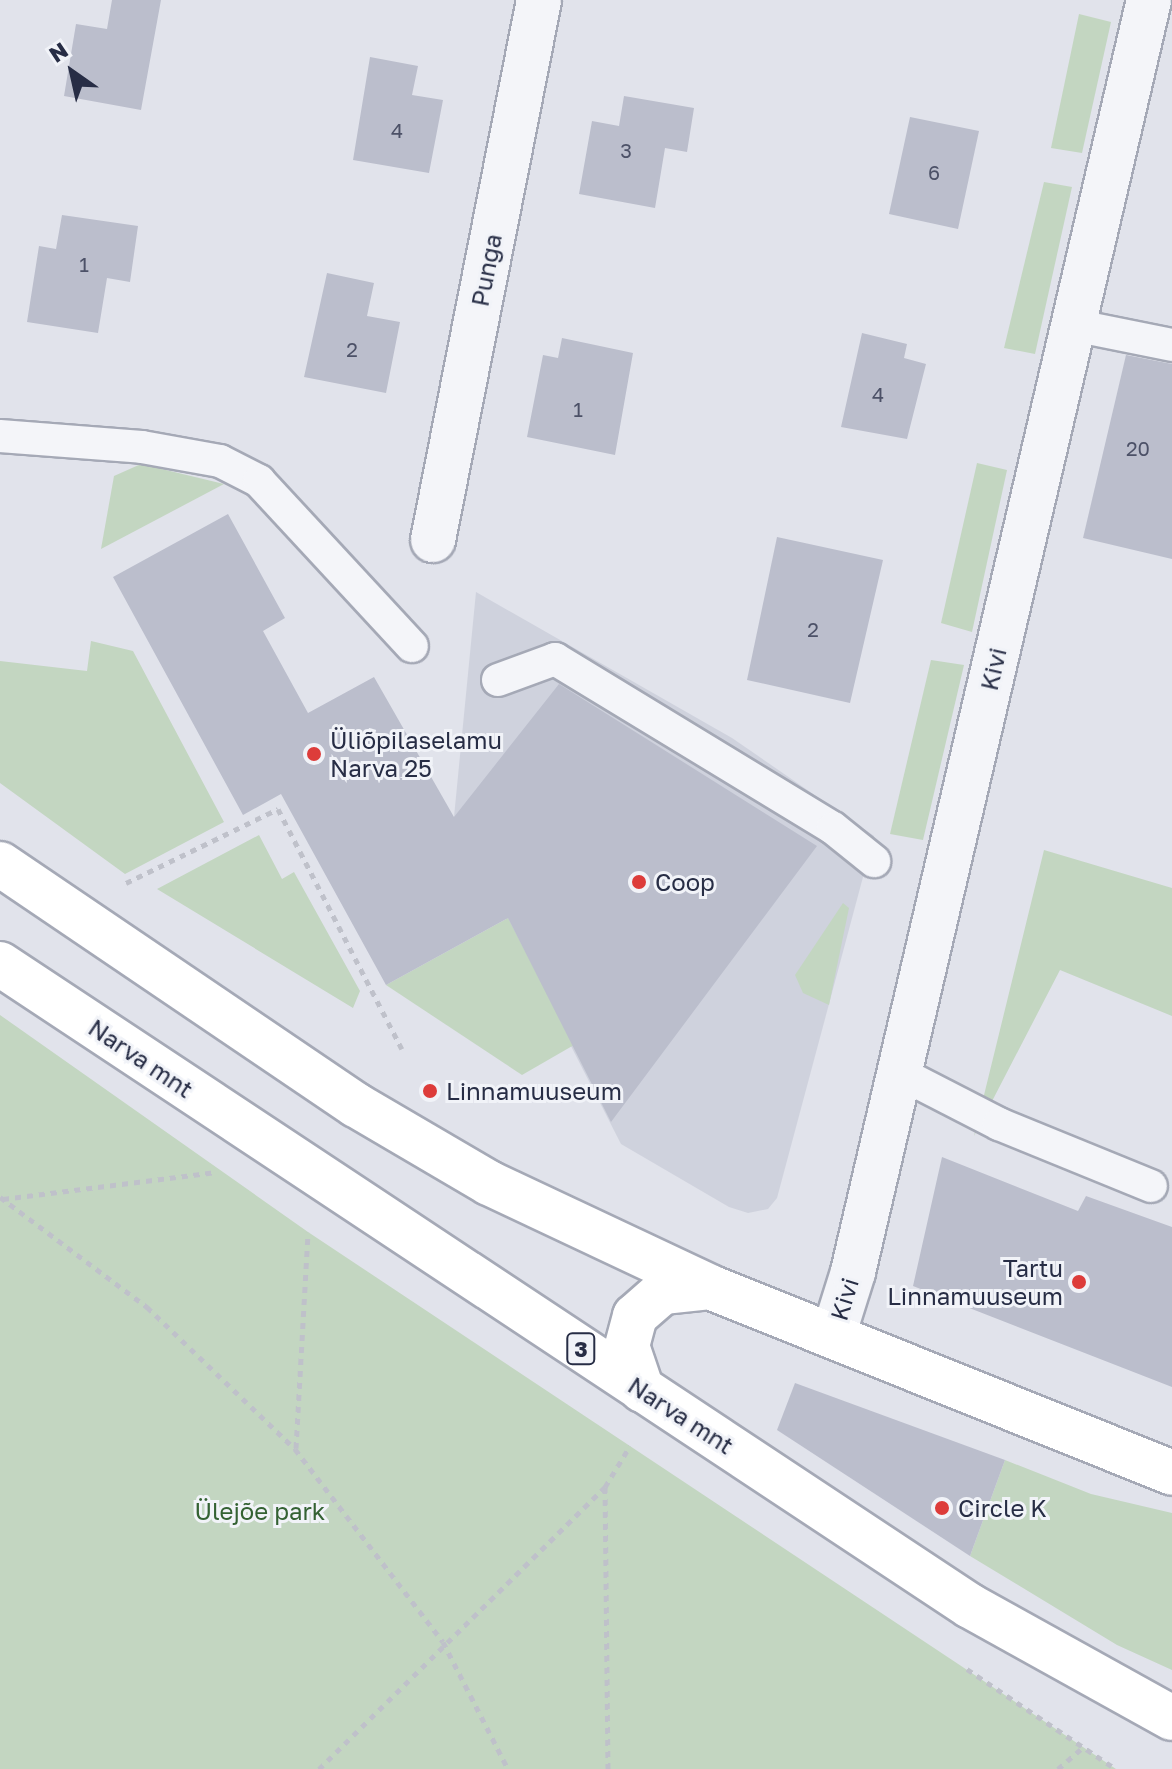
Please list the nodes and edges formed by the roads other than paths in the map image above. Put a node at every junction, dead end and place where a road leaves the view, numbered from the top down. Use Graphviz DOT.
graph roads {
  1 [pos="539,0"];
  2 [pos="1149,0"];
  3 [pos="1073,325"];
  4 [pos="1172,345"];
  5 [pos="0,436"];
  6 [pos="433,540"];
  7 [pos="412,646"];
  8 [pos="498,680"];
  9 [pos="874,861"];
  10 [pos="0,864"];
  11 [pos="0,964"];
  12 [pos="898,1072"];
  13 [pos="1151,1186"];
  14 [pos="710,1287"];
  15 [pos="833,1336"];
  16 [pos="642,1390"];
  17 [pos="1172,1473"];
  18 [pos="1172,1718"];
  1 -- 6 [label="street, Punga"];
  2 -- 3 [label="street, Kivi"];
  3 -- 4 [label="lane"];
  3 -- 12 [label="street, Kivi"];
  5 -- 7 [label="lane"];
  8 -- 9 [label="lane"];
  10 -- 14 [label="highway"];
  11 -- 16 [label="highway, Narva mnt / 3"];
  12 -- 13 [label="lane"];
  12 -- 15 [label="street, Kivi"];
  14 -- 15 [label="highway"];
  14 -- 16 [label="highway"];
  15 -- 17 [label="highway"];
  16 -- 18 [label="highway, Narva mnt / 3"];
}
